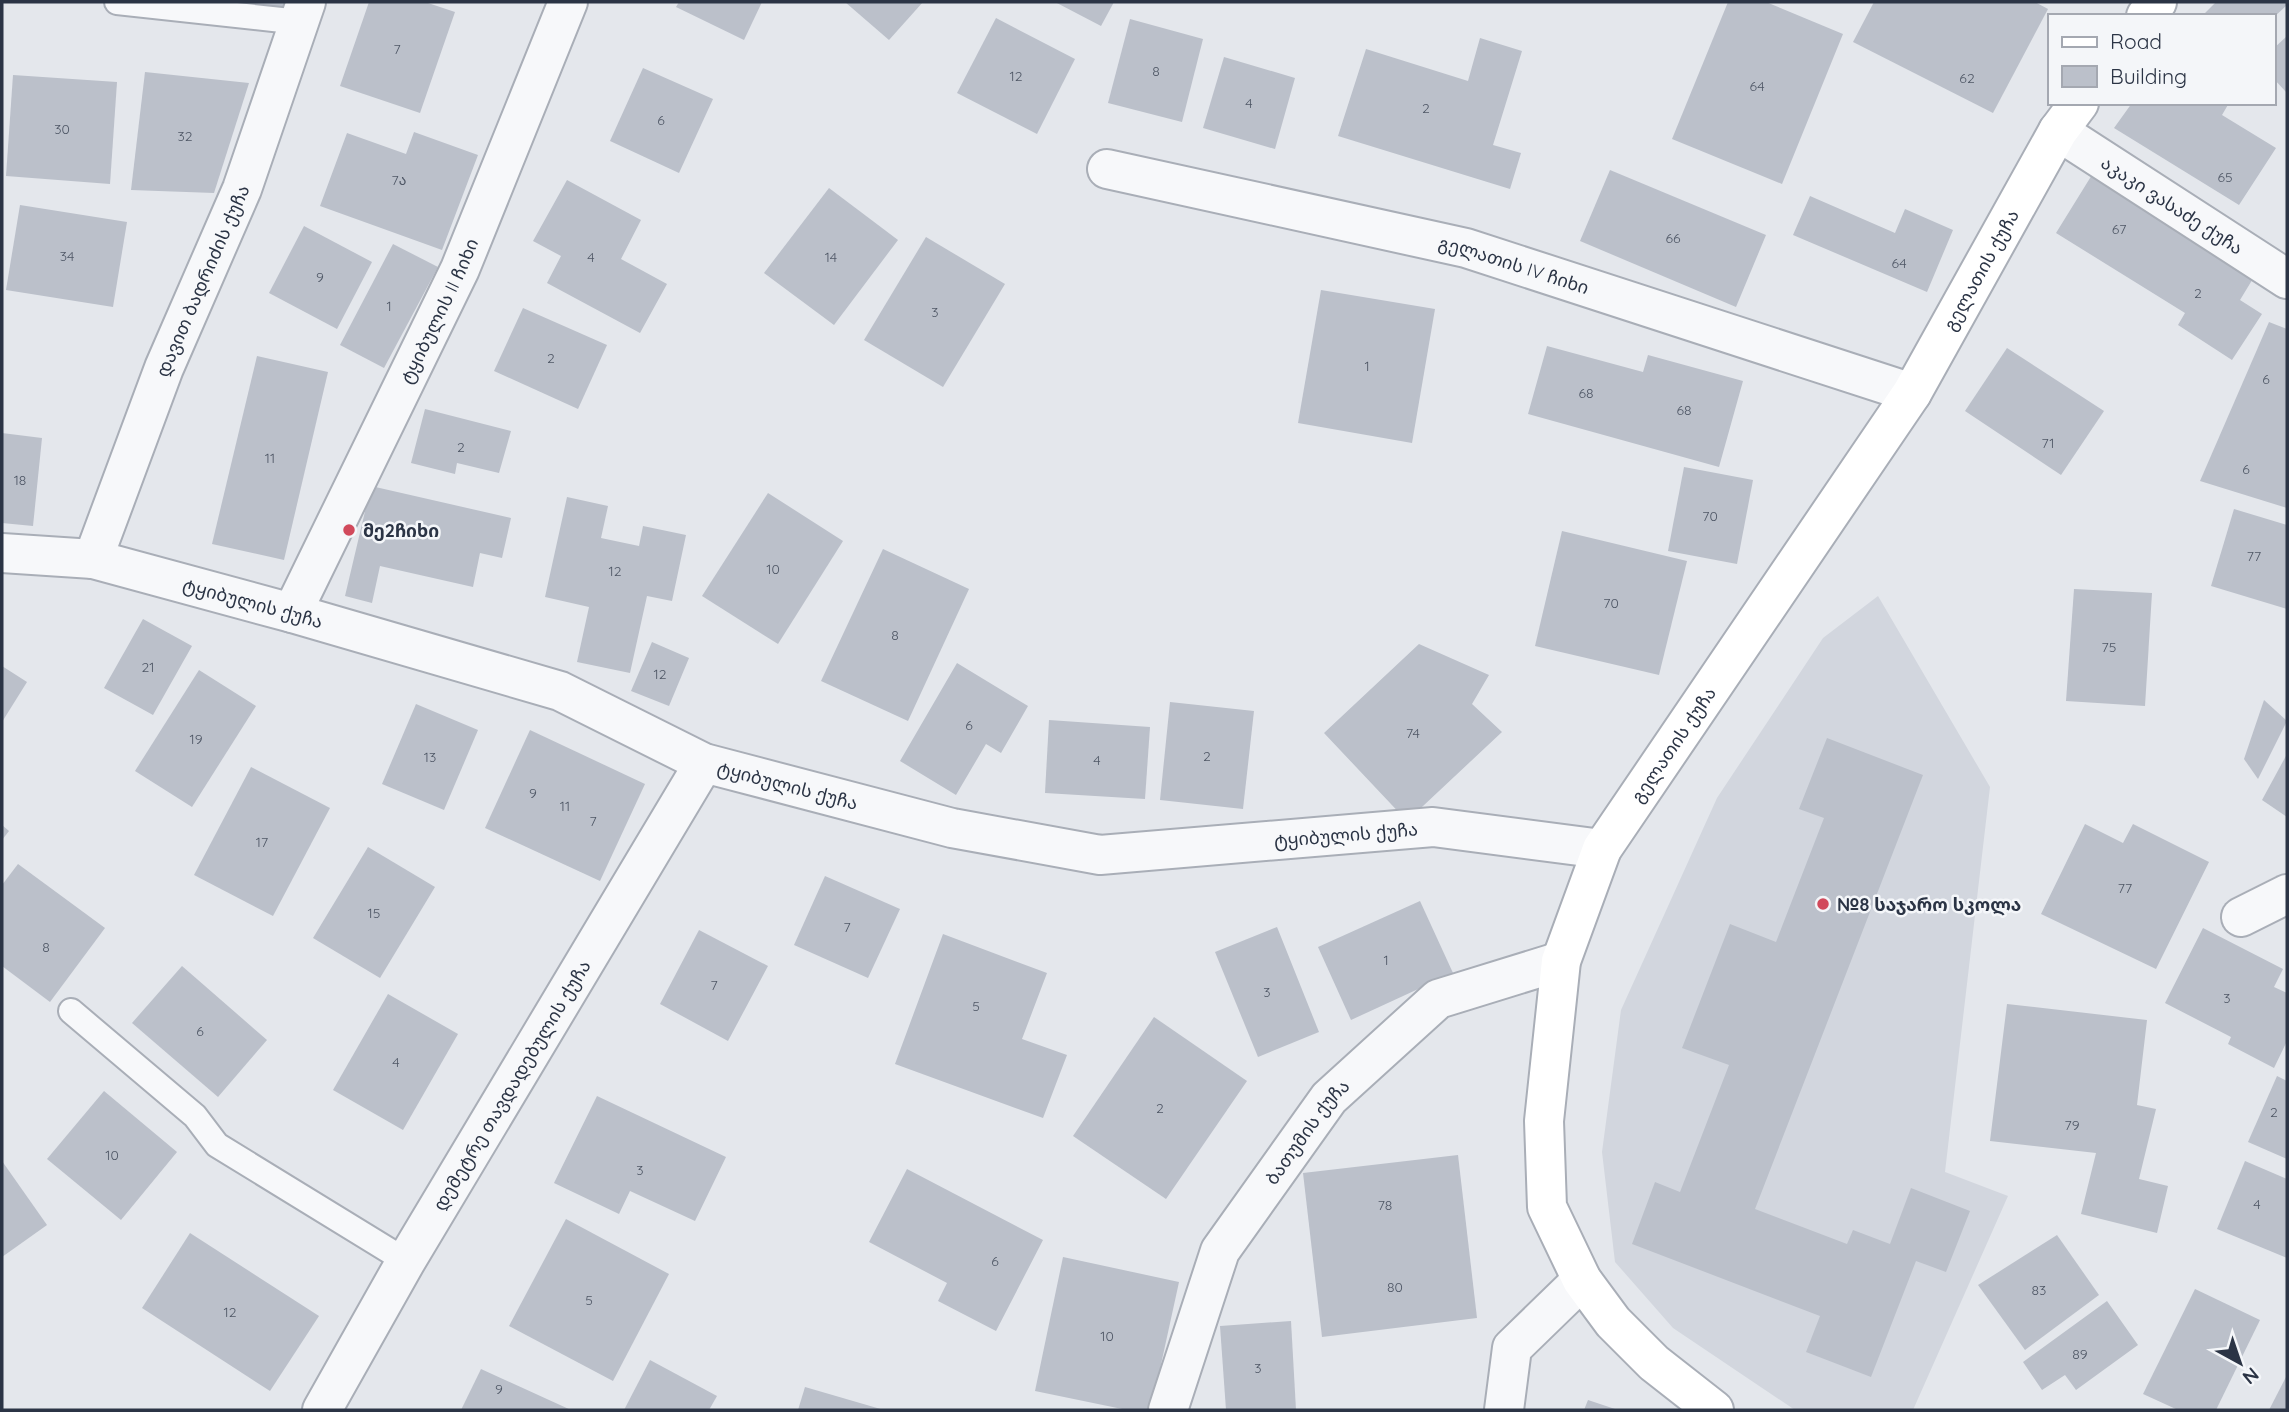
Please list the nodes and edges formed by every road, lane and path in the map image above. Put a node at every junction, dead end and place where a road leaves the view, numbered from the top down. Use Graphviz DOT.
graph roads {
  1 [pos="117,2"];
  2 [pos="568,2"];
  3 [pos="303,12"];
  4 [pos="2069,117"];
  5 [pos="1107,169"];
  6 [pos="2287,279"];
  7 [pos="1912,393"];
  8 [pos="2,553"];
  9 [pos="93,559"];
  10 [pos="292,613"];
  11 [pos="704,763"];
  12 [pos="1602,849"];
  13 [pos="2287,894"];
  14 [pos="2241,917"];
  15 [pos="1560,961"];
  16 [pos="71,1011"];
  17 [pos="406,1261"];
  18 [pos="1582,1280"];
  19 [pos="322,1410"];
  20 [pos="1168,1410"];
  21 [pos="1504,1410"];
  22 [pos="1714,1410"];
  1 -- 3 [label="lane"];
  2 -- 10 [label="street, ტყიბულის II ჩიხი"];
  3 -- 9 [label="street, დავით ბადრიძის ქუჩა"];
  4 -- 6 [label="street, აკაკი ვასაძე ქუჩა"];
  4 -- 7 [label="main road, გელათის ქუჩა"];
  5 -- 7 [label="street, გელათის IV ჩიხი"];
  7 -- 12 [label="main road, გელათის ქუჩა"];
  8 -- 9 [label="street, ტყიბულის ქუჩა"];
  9 -- 10 [label="street, ტყიბულის ქუჩა"];
  10 -- 11 [label="street, ტყიბულის ქუჩა"];
  11 -- 12 [label="street, ტყიბულის ქუჩა"];
  11 -- 17 [label="street, დემეტრე თავდადებულის ქუჩა"];
  12 -- 15 [label="main road, გელათის ქუჩა"];
  13 -- 14 [label="street"];
  15 -- 18 [label="main road, გელათის ქუჩა"];
  15 -- 20 [label="street, ბათუმის ქუჩა"];
  16 -- 17 [label="lane"];
  17 -- 19 [label="street, დემეტრე თავდადებულის ქუჩა"];
  18 -- 21 [label="street"];
  18 -- 22 [label="main road, გელათის ქუჩა"];
}
